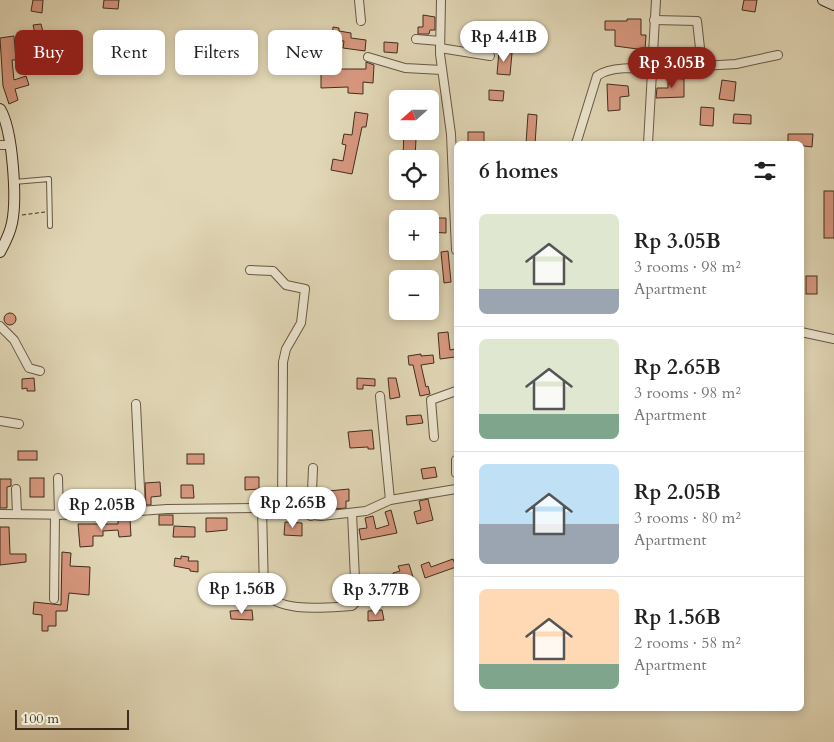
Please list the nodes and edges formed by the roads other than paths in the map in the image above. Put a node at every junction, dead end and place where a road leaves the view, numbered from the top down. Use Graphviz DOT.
graph roads {
  1 [pos="359,0"];
  2 [pos="441,0"];
  3 [pos="656,0"];
  4 [pos="823,0"];
  5 [pos="834,5"];
  6 [pos="654,20"];
  7 [pos="361,21"];
  8 [pos="416,40"];
  9 [pos="440,44"];
  10 [pos="778,55"];
  11 [pos="490,56"];
  12 [pos="368,57"];
  13 [pos="702,66"];
  14 [pos="651,68"];
  15 [pos="442,70"];
  16 [pos="0,109"];
  17 [pos="577,141"];
  18 [pos="648,141"];
  19 [pos="5,145"];
  20 [pos="454,168"];
  21 [pos="12,182"];
  22 [pos="50,226"];
  23 [pos="0,252"];
  24 [pos="250,270"];
  25 [pos="0,326"];
  26 [pos="804,333"];
  27 [pos="834,339"];
  28 [pos="40,371"];
  29 [pos="454,392"];
  30 [pos="380,396"];
  31 [pos="136,404"];
  32 [pos="0,421"];
  33 [pos="19,424"];
  34 [pos="434,437"];
  35 [pos="313,468"];
  36 [pos="58,478"];
  37 [pos="16,489"];
  38 [pos="454,489"];
  39 [pos="390,500"];
  40 [pos="262,508"];
  41 [pos="141,510"];
  42 [pos="282,510"];
  43 [pos="352,513"];
  44 [pos="0,514"];
  45 [pos="17,514"];
  46 [pos="57,515"];
  47 [pos="311,516"];
  48 [pos="54,599"];
  1 -- 7 [label="street"];
  2 -- 9 [label="street"];
  3 -- 6 [label="street"];
  4 -- 5 [label="street"];
  6 -- 13 [label="street"];
  6 -- 14 [label="street"];
  8 -- 9 [label="street"];
  9 -- 11 [label="street"];
  9 -- 15 [label="street"];
  10 -- 13 [label="street"];
  12 -- 15 [label="street"];
  13 -- 14 [label="street"];
  14 -- 17 [label="street"];
  14 -- 18 [label="street"];
  15 -- 20 [label="street"];
  16 -- 19 [label="street"];
  19 -- 21 [label="street"];
  21 -- 22 [label="lane"];
  21 -- 23 [label="street"];
  24 -- 42 [label="street"];
  25 -- 28 [label="street"];
  26 -- 27 [label="street"];
  29 -- 34 [label="street"];
  30 -- 39 [label="street"];
  31 -- 41 [label="street"];
  32 -- 33 [label="street"];
  35 -- 47 [label="street"];
  36 -- 46 [label="street"];
  37 -- 45 [label="street"];
  38 -- 39 [label="street"];
  39 -- 43 [label="street"];
  40 -- 41 [label="street"];
  40 -- 42 [label="street"];
  40 -- 43 [label="street"];
  41 -- 46 [label="street"];
  42 -- 47 [label="street"];
  43 -- 47 [label="street"];
  44 -- 45 [label="street"];
  45 -- 46 [label="street"];
  46 -- 48 [label="street"];
}
